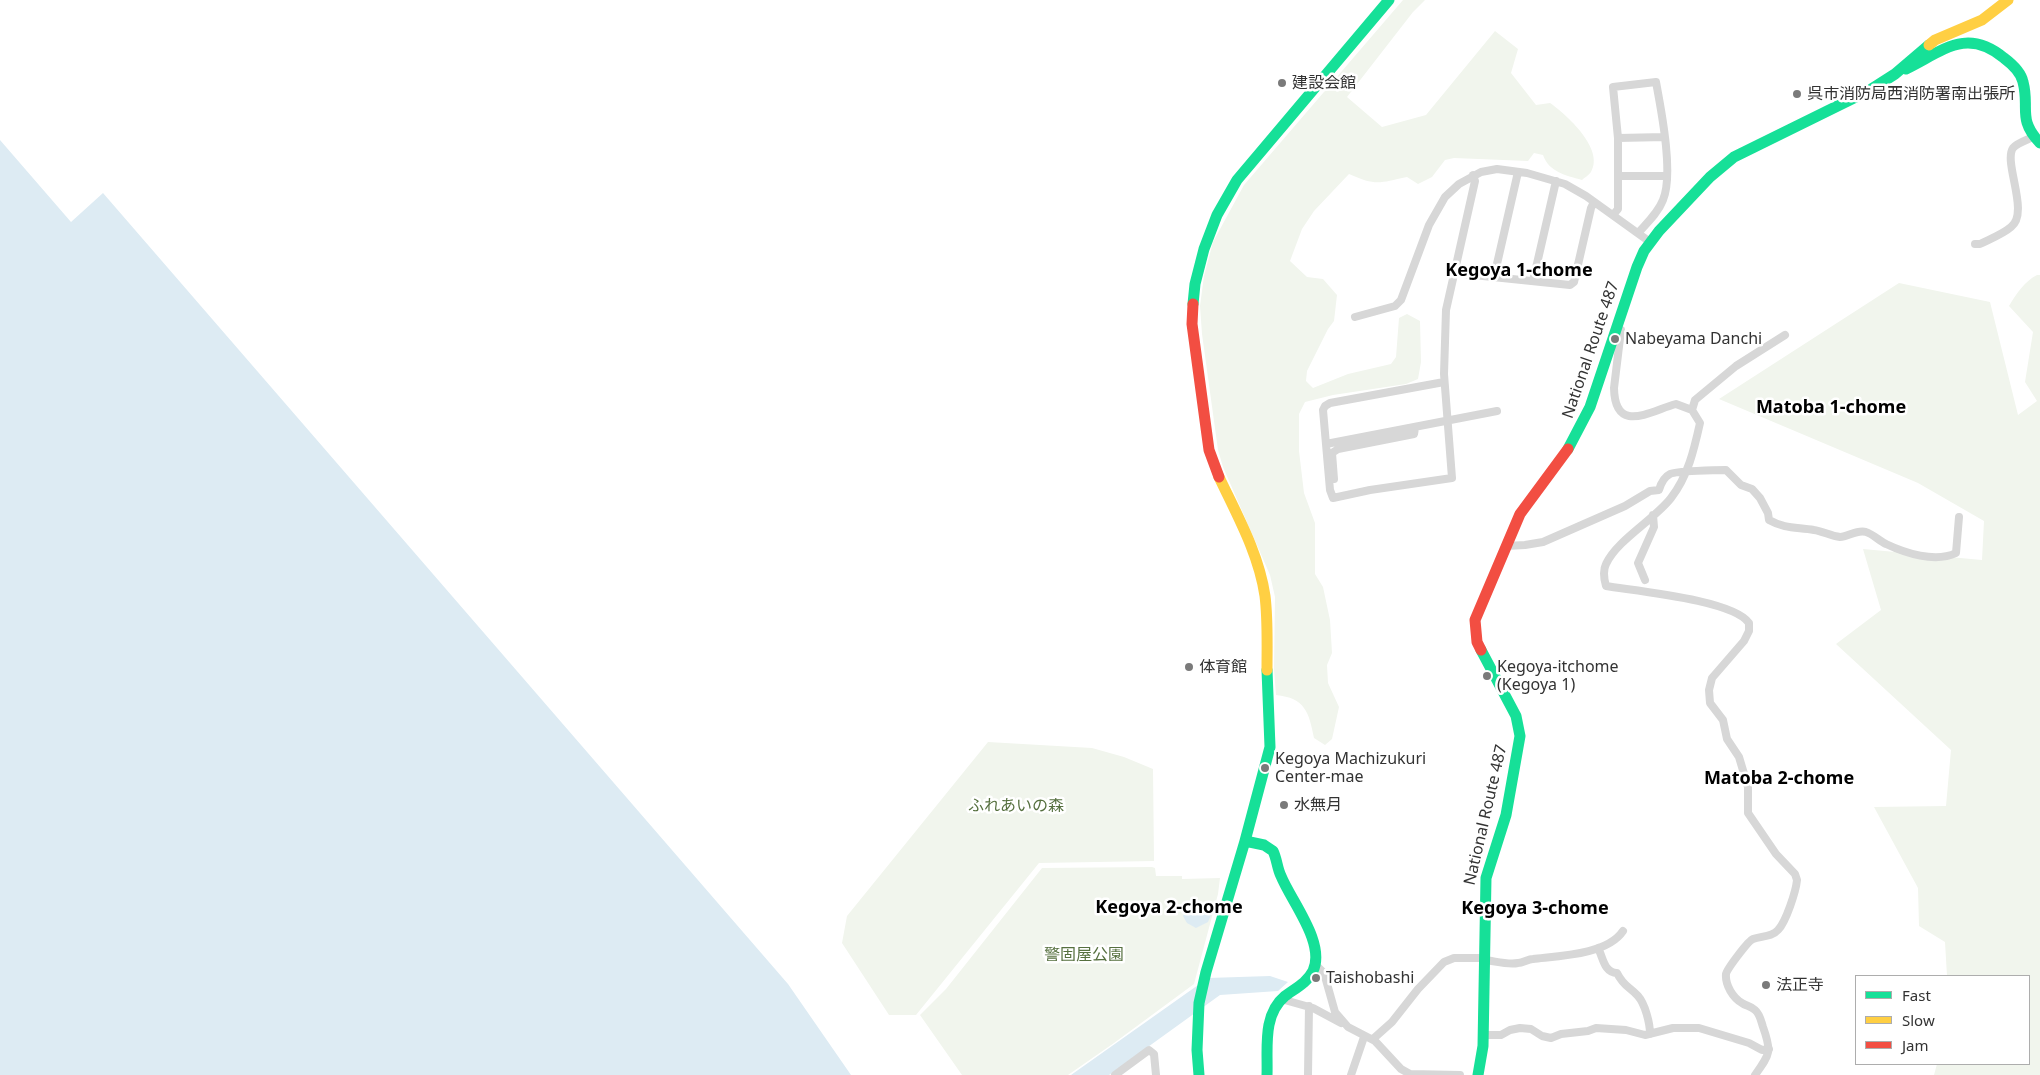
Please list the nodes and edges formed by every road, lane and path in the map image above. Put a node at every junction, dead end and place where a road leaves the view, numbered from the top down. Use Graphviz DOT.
graph roads {
  1 [pos="1389,0"];
  2 [pos="2008,0"];
  3 [pos="1895,74"];
  4 [pos="1665,136"];
  5 [pos="1618,138"];
  6 [pos="2036,140"];
  7 [pos="1518,172"];
  8 [pos="1473,175"];
  9 [pos="1618,176"];
  10 [pos="1666,176"];
  11 [pos="1556,182"];
  12 [pos="1594,202"];
  13 [pos="1613,215"];
  14 [pos="1638,233"];
  15 [pos="1650,242"];
  16 [pos="1975,244"];
  17 [pos="1454,273"];
  18 [pos="1494,277"];
  19 [pos="1533,281"];
  20 [pos="1622,315"];
  21 [pos="1355,317"];
  22 [pos="1785,335"];
  23 [pos="1444,382"];
  24 [pos="1692,410"];
  25 [pos="1497,411"];
  26 [pos="1447,422"];
  27 [pos="1416,428"];
  28 [pos="1326,444"];
  29 [pos="1686,473"];
  30 [pos="1330,490"];
  31 [pos="1653,515"];
  32 [pos="1959,517"];
  33 [pos="1506,546"];
  34 [pos="1645,580"];
  35 [pos="1245,841"];
  36 [pos="1622,932"];
  37 [pos="1598,948"];
  38 [pos="1484,959"];
  39 [pos="1315,964"];
  40 [pos="1281,999"];
  41 [pos="1309,1006"];
  42 [pos="1348,1027"];
  43 [pos="1650,1034"];
  44 [pos="1483,1035"];
  45 [pos="1368,1038"];
  46 [pos="1769,1049"];
  47 [pos="1115,1075"];
  48 [pos="1156,1075"];
  49 [pos="1199,1075"];
  50 [pos="1267,1075"];
  51 [pos="1308,1075"];
  52 [pos="1351,1075"];
  53 [pos="1410,1075"];
  54 [pos="1460,1075"];
  55 [pos="1478,1075"];
  56 [pos="1755,1075"];
  1 -- 35 [label="main road"];
  2 -- 3 [label="main road, National Route 487"];
  3 -- 6 [label="main road"];
  3 -- 15 [label="main road, National Route 487"];
  4 -- 5 [label="street"];
  4 -- 5 [label="street"];
  4 -- 10 [label="street"];
  5 -- 9 [label="street"];
  6 -- 16 [label="street"];
  7 -- 8 [label="street"];
  7 -- 11 [label="street"];
  7 -- 18 [label="street"];
  8 -- 17 [label="street"];
  8 -- 21 [label="street"];
  9 -- 10 [label="street"];
  9 -- 13 [label="street"];
  10 -- 14 [label="street"];
  11 -- 12 [label="street"];
  11 -- 19 [label="street"];
  12 -- 13 [label="street"];
  12 -- 19 [label="street"];
  13 -- 14 [label="street"];
  14 -- 15 [label="street"];
  15 -- 20 [label="main road, National Route 487"];
  17 -- 18 [label="street"];
  17 -- 23 [label="street"];
  18 -- 19 [label="street"];
  20 -- 24 [label="street"];
  20 -- 33 [label="main road, National Route 487"];
  22 -- 24 [label="street"];
  23 -- 26 [label="street"];
  23 -- 28 [label="street"];
  24 -- 29 [label="street"];
  25 -- 26 [label="street"];
  26 -- 27 [label="street"];
  26 -- 30 [label="street"];
  27 -- 28 [label="street"];
  27 -- 30 [label="street"];
  28 -- 30 [label="street"];
  29 -- 31 [label="street"];
  29 -- 32 [label="street"];
  29 -- 33 [label="street"];
  31 -- 34 [label="street"];
  31 -- 46 [label="street"];
  33 -- 38 [label="main road, National Route 487"];
  35 -- 39 [label="main road"];
  35 -- 49 [label="main road"];
  36 -- 37 [label="street"];
  37 -- 38 [label="street"];
  37 -- 43 [label="street"];
  38 -- 44 [label="main road, National Route 487"];
  38 -- 45 [label="street"];
  39 -- 40 [label="main road"];
  39 -- 42 [label="street"];
  40 -- 41 [label="street"];
  40 -- 50 [label="main road"];
  41 -- 42 [label="street"];
  41 -- 51 [label="street"];
  42 -- 45 [label="street"];
  43 -- 44 [label="street"];
  43 -- 46 [label="street"];
  44 -- 55 [label="main road, National Route 487"];
  45 -- 52 [label="street"];
  45 -- 53 [label="street"];
  46 -- 56 [label="street"];
  47 -- 48 [label="street"];
  53 -- 54 [label="street"];
}
